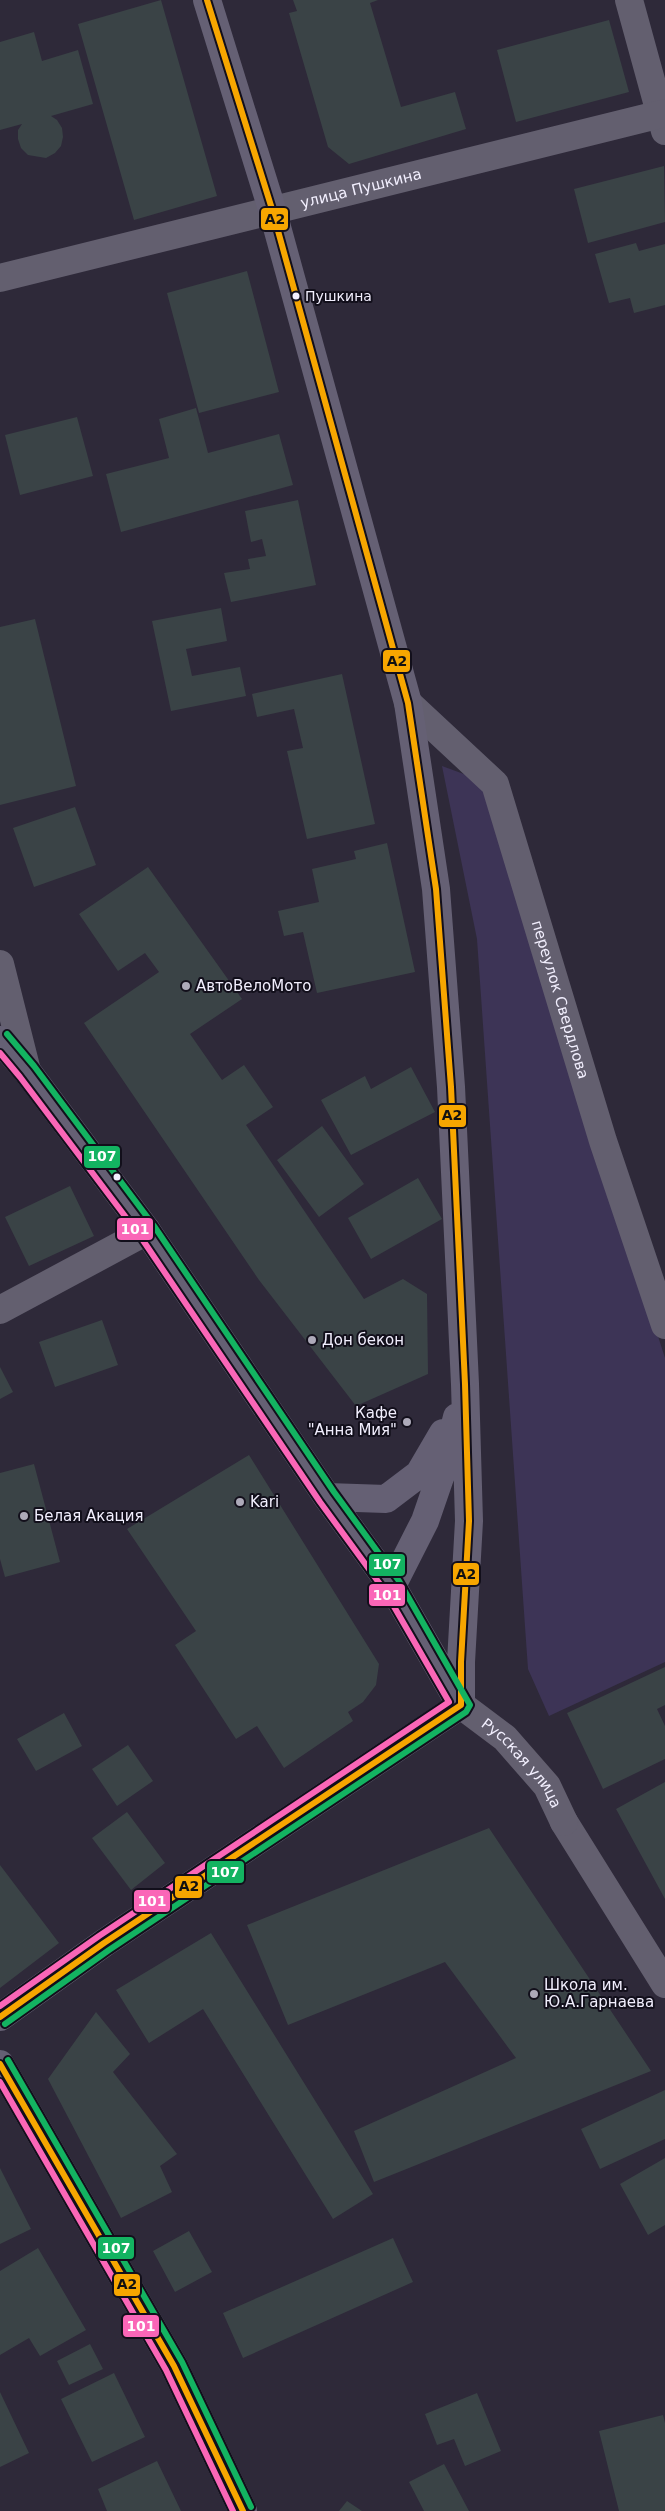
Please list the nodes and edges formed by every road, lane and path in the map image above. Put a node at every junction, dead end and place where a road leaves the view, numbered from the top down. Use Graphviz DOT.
graph roads {
  1 [pos="207,0"];
  2 [pos="629,0"];
  3 [pos="663,120"];
  4 [pos="272,209"];
  5 [pos="0,278"];
  6 [pos="408,703"];
  7 [pos="0,964"];
  8 [pos="0,1040"];
  9 [pos="27,1071"];
  10 [pos="147,1231"];
  11 [pos="0,1310"];
  12 [pos="665,1325"];
  13 [pos="465,1384"];
  14 [pos="327,1496"];
  15 [pos="392,1586"];
  16 [pos="461,1705"];
  17 [pos="665,1984"];
  18 [pos="0,2017"];
  19 [pos="0,2064"];
  20 [pos="243,2511"];
  1 -- 4 [label="main road"];
  2 -- 3 [label="street"];
  3 -- 4 [label="street, улица Пушкина"];
  4 -- 5 [label="street, улица Пушкина"];
  4 -- 6 [label="main road"];
  6 -- 12 [label="street, переулок Свердлова"];
  6 -- 13 [label="main road"];
  7 -- 9 [label="street"];
  8 -- 9 [label="main road, Русская улица"];
  9 -- 10 [label="main road, Русская улица"];
  10 -- 11 [label="street"];
  10 -- 14 [label="main road, Русская улица"];
  13 -- 14 [label="main road"];
  13 -- 15 [label="main road"];
  13 -- 16 [label="main road"];
  14 -- 15 [label="main road, Русская улица"];
  15 -- 16 [label="main road, Русская улица"];
  16 -- 17 [label="street, Русская улица"];
  16 -- 18 [label="main road"];
  19 -- 20 [label="main road"];
}
